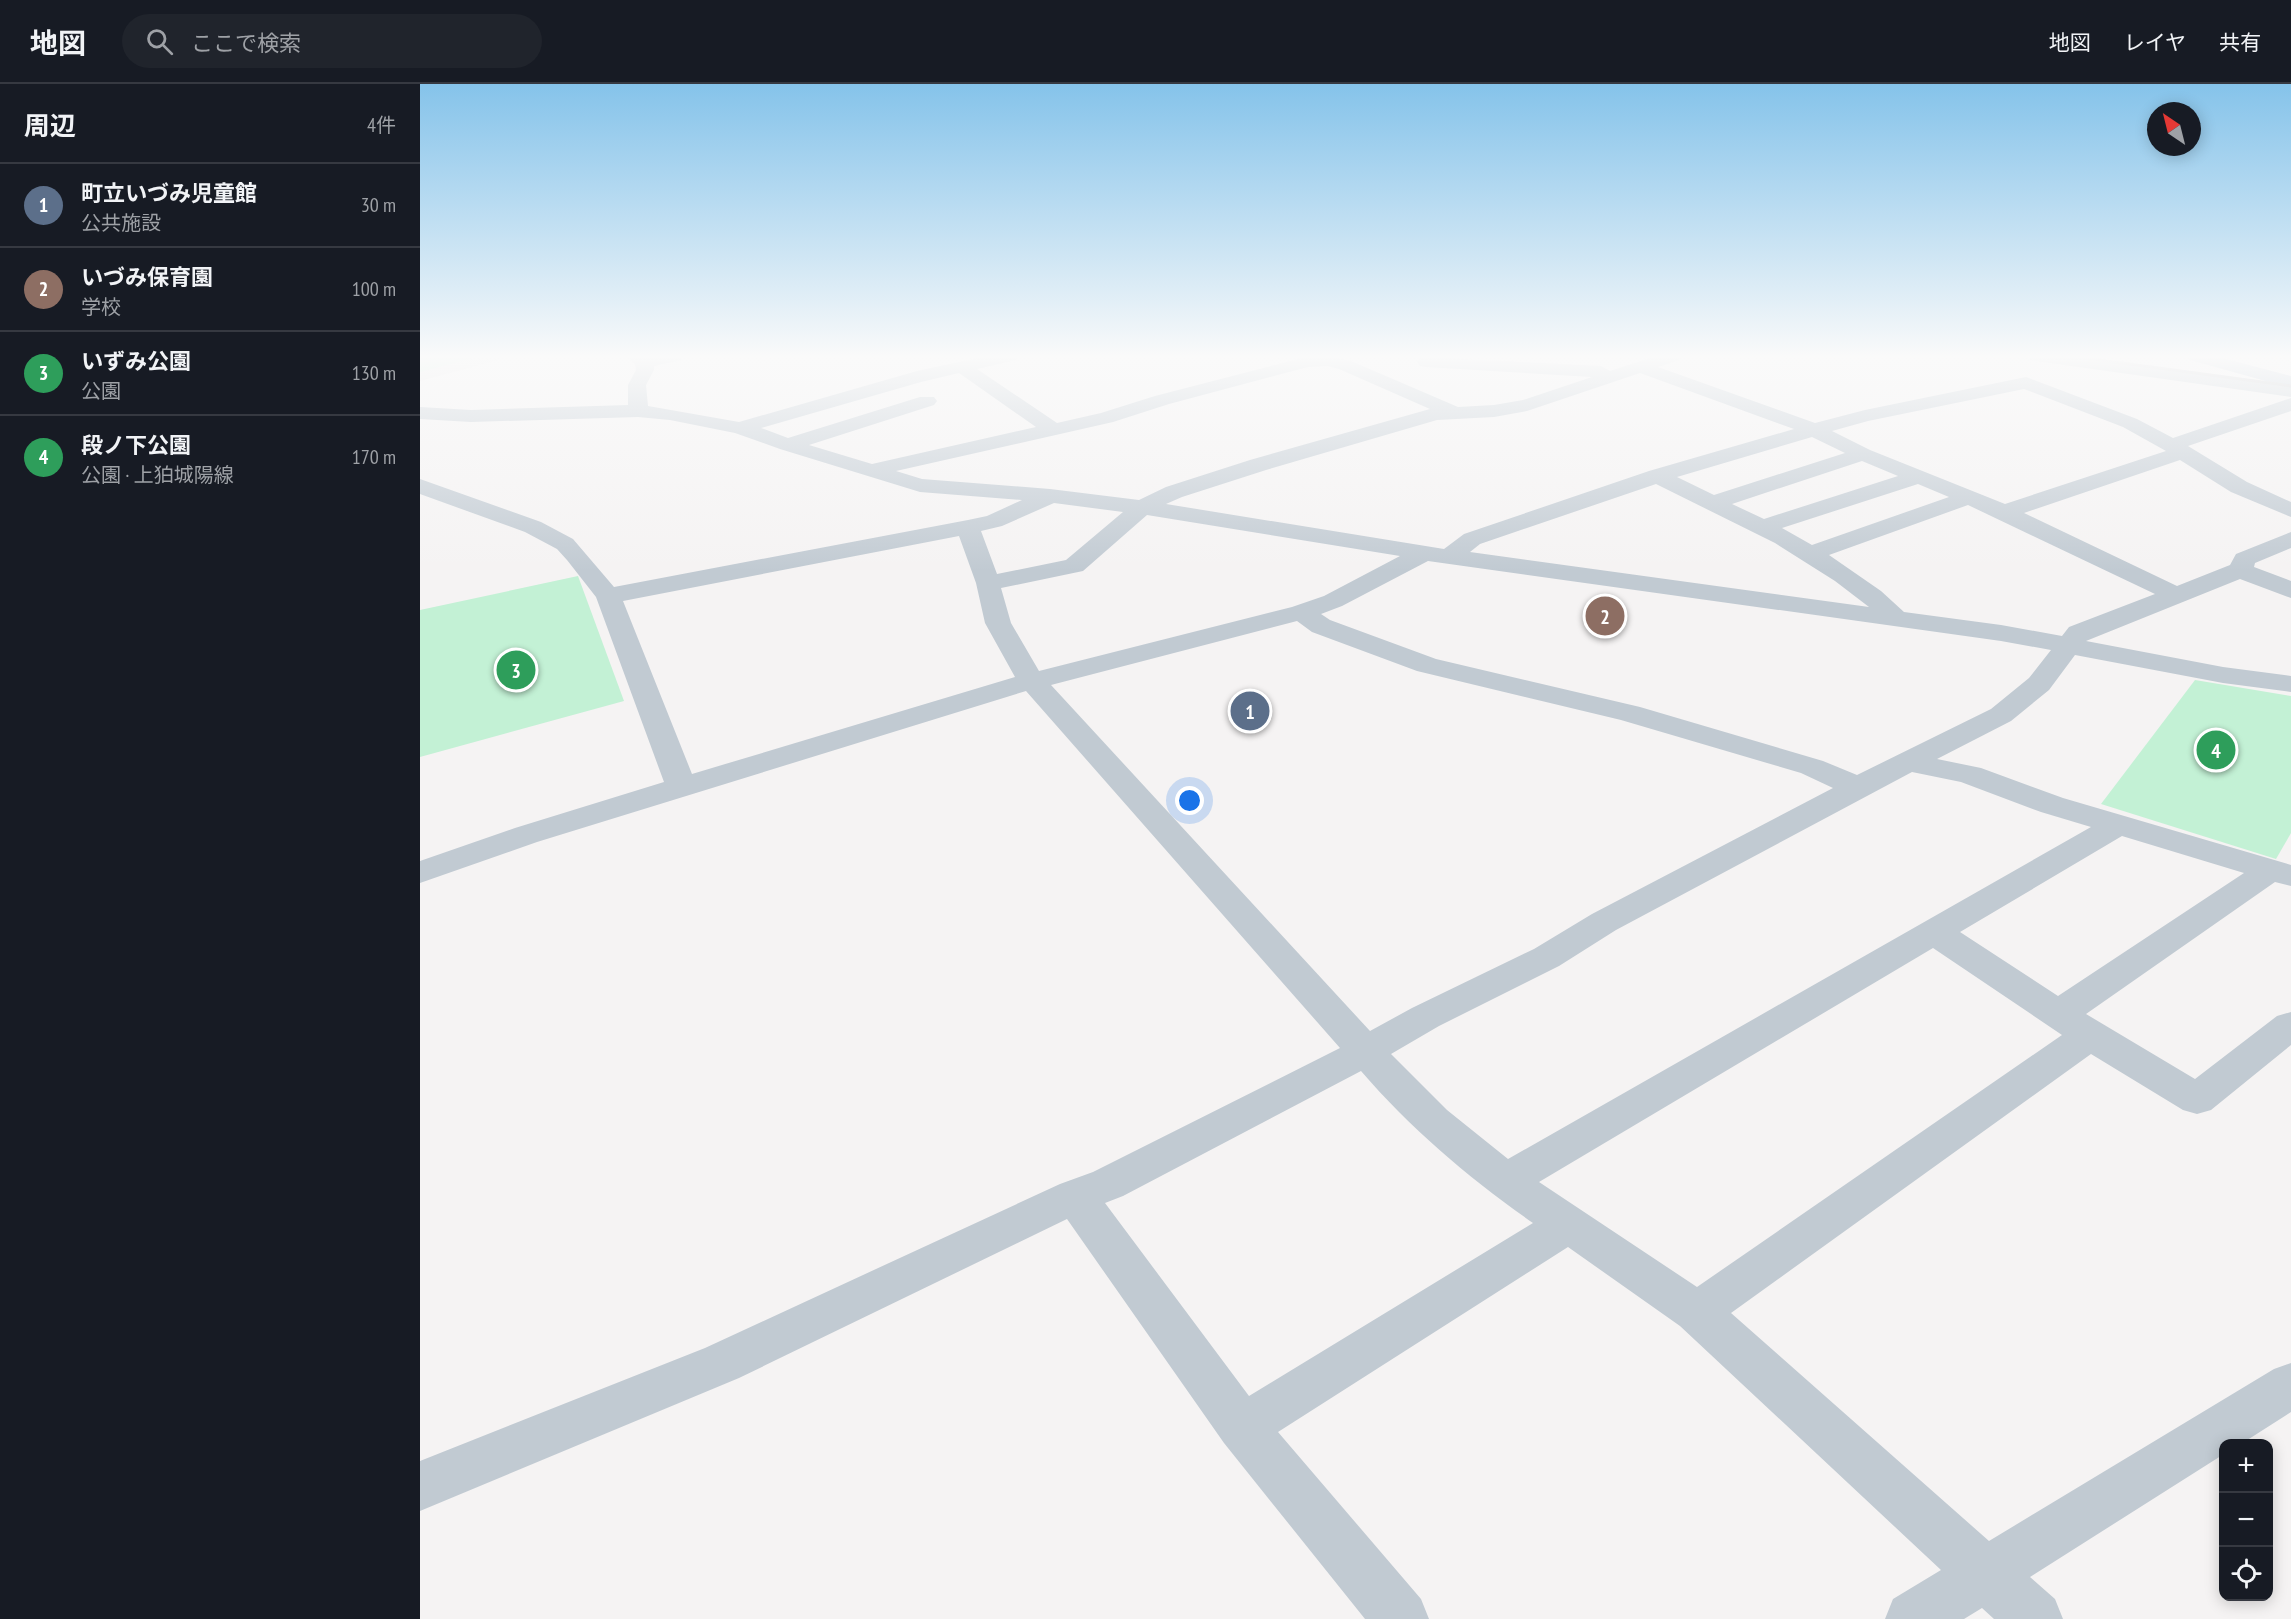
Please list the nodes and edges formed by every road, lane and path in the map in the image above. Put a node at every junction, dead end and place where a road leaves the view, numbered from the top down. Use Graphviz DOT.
graph roads {
  1 [pos="740,428"];
  2 [pos="842,428"];
  3 [pos="1059,428"];
  4 [pos="1388,428"];
  5 [pos="1808,428"];
  6 [pos="1823,428"];
  7 [pos="2139,428"];
  8 [pos="2230,428"];
  9 [pos="1052,429"];
  10 [pos="1814,430"];
  11 [pos="787,445"];
  12 [pos="2177,448"];
  13 [pos="1863,454"];
  14 [pos="870,471"];
  15 [pos="1657,476"];
  16 [pos="1918,477"];
  17 [pos="422,488"];
  18 [pos="1050,496"];
  19 [pos="1968,498"];
  20 [pos="1711,502"];
  21 [pos="1142,507"];
  22 [pos="2291,510"];
  23 [pos="2004,513"];
  24 [pos="968,527"];
  25 [pos="1760,528"];
  26 [pos="2291,539"];
  27 [pos="1424,553"];
  28 [pos="1808,554"];
  29 [pos="1451,555"];
  30 [pos="2240,570"];
  31 [pos="988,583"];
  32 [pos="2291,590"];
  33 [pos="2177,595"];
  34 [pos="608,596"];
  35 [pos="1300,612"];
  36 [pos="1897,619"];
  37 [pos="2067,646"];
  38 [pos="1032,681"];
  39 [pos="2291,684"];
  40 [pos="1910,762"];
  41 [pos="1858,787"];
  42 [pos="682,788"];
  43 [pos="2118,825"];
  44 [pos="420,873"];
  45 [pos="2282,873"];
  46 [pos="1934,932"];
  47 [pos="2075,1024"];
  48 [pos="2291,1024"];
  49 [pos="1367,1051"];
  50 [pos="1505,1181"];
  51 [pos="1075,1196"];
  52 [pos="1568,1225"];
  53 [pos="1697,1312"];
  54 [pos="2291,1385"];
  55 [pos="1242,1427"];
  56 [pos="420,1486"];
  57 [pos="1986,1572"];
  58 [pos="1401,1619"];
  59 [pos="1913,1619"];
  60 [pos="2035,1619"];
  1 -- 11 [label="street"];
  2 -- 11 [label="street"];
  3 -- 9 [label="street"];
  4 -- 21 [label="street"];
  5 -- 10 [label="street"];
  6 -- 10 [label="street"];
  7 -- 12 [label="street"];
  8 -- 12 [label="street"];
  9 -- 14 [label="street"];
  10 -- 13 [label="street"];
  10 -- 15 [label="street"];
  11 -- 14 [label="street"];
  12 -- 22 [label="street"];
  12 -- 23 [label="street"];
  13 -- 16 [label="street"];
  13 -- 20 [label="street"];
  14 -- 18 [label="street"];
  15 -- 20 [label="street"];
  15 -- 29 [label="street"];
  16 -- 19 [label="street"];
  16 -- 25 [label="street"];
  17 -- 34 [label="street"];
  18 -- 21 [label="street"];
  18 -- 24 [label="street"];
  19 -- 23 [label="street"];
  19 -- 28 [label="street"];
  20 -- 25 [label="street"];
  21 -- 27 [label="street"];
  21 -- 31 [label="street"];
  23 -- 33 [label="street"];
  24 -- 31 [label="street"];
  24 -- 34 [label="street"];
  25 -- 28 [label="street"];
  26 -- 30 [label="street"];
  27 -- 29 [label="street"];
  27 -- 35 [label="street"];
  28 -- 36 [label="street"];
  29 -- 36 [label="street"];
  30 -- 32 [label="street"];
  30 -- 33 [label="street"];
  31 -- 38 [label="street"];
  33 -- 37 [label="street"];
  34 -- 42 [label="street"];
  35 -- 38 [label="street"];
  35 -- 41 [label="street"];
  36 -- 37 [label="street"];
  37 -- 39 [label="street"];
  37 -- 40 [label="street"];
  38 -- 42 [label="street"];
  38 -- 49 [label="street"];
  40 -- 41 [label="street"];
  40 -- 43 [label="street"];
  41 -- 49 [label="street"];
  42 -- 44 [label="street"];
  43 -- 45 [label="street"];
  43 -- 46 [label="street"];
  45 -- 47 [label="street"];
  46 -- 47 [label="street"];
  46 -- 50 [label="street"];
  47 -- 48 [label="street"];
  47 -- 53 [label="street"];
  49 -- 50 [label="street"];
  49 -- 51 [label="street"];
  50 -- 52 [label="street"];
  51 -- 55 [label="street"];
  51 -- 56 [label="street"];
  52 -- 53 [label="street"];
  52 -- 55 [label="street"];
  53 -- 57 [label="street"];
  54 -- 57 [label="street"];
  55 -- 58 [label="street"];
  57 -- 59 [label="street"];
  57 -- 60 [label="street"];
}
